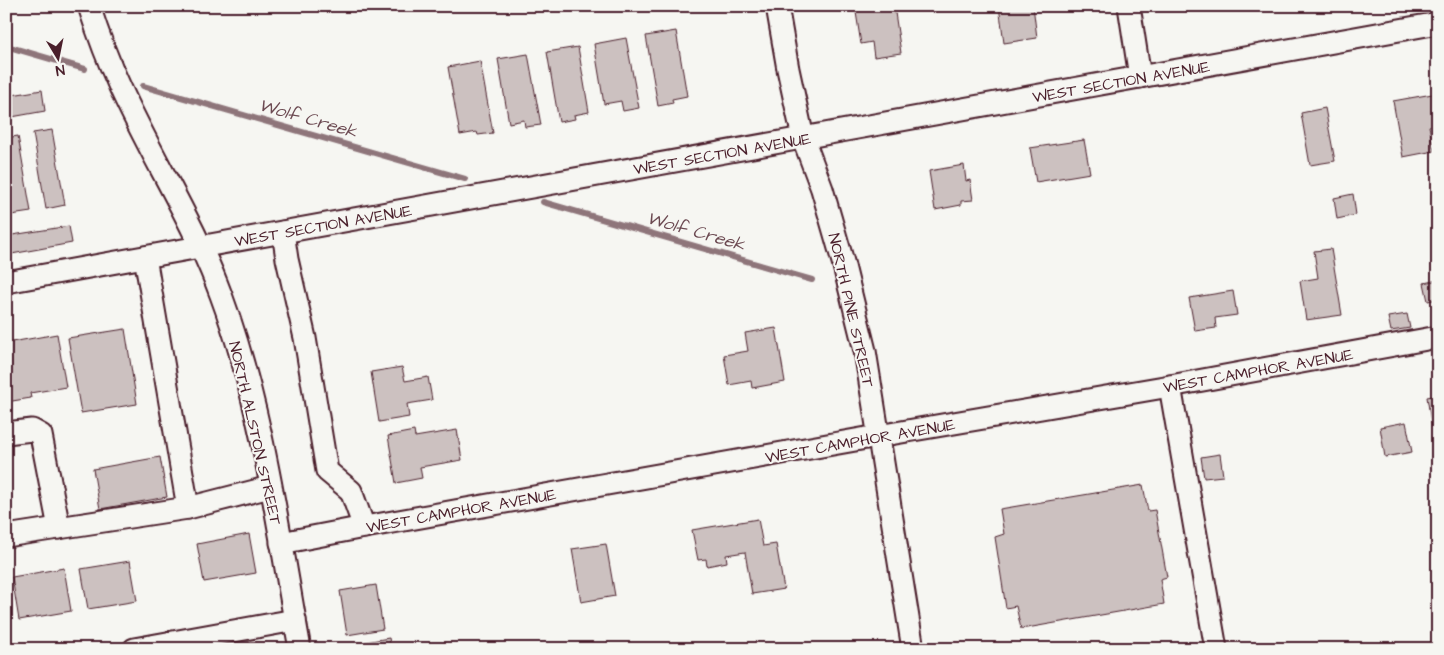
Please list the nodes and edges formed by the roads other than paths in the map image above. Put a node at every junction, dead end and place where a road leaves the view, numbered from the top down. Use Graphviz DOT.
graph roads {
  1 [pos="89,6"];
  2 [pos="777,6"];
  3 [pos="1129,6"];
  4 [pos="1438,24"];
  5 [pos="1140,77"];
  6 [pos="803,138"];
  7 [pos="283,232"];
  8 [pos="202,247"];
  9 [pos="145,257"];
  10 [pos="6,282"];
  11 [pos="1438,337"];
  12 [pos="1170,386"];
  13 [pos="6,433"];
  14 [pos="878,436"];
  15 [pos="270,487"];
  16 [pos="188,508"];
  17 [pos="364,527"];
  18 [pos="60,528"];
  19 [pos="6,536"];
  20 [pos="281,543"];
  21 [pos="295,620"];
  22 [pos="140,648"];
  23 [pos="300,649"];
  24 [pos="913,649"];
  25 [pos="1216,649"];
  1 -- 8 [label="street, NORTH ALSTON STREET"];
  2 -- 6 [label="street, NORTH PINE STREET"];
  3 -- 5 [label="street"];
  4 -- 5 [label="street, WEST SECTION AVENUE"];
  5 -- 6 [label="street, WEST SECTION AVENUE"];
  6 -- 7 [label="street, WEST SECTION AVENUE"];
  6 -- 14 [label="street, NORTH PINE STREET"];
  7 -- 8 [label="street, WEST SECTION AVENUE"];
  7 -- 17 [label="street"];
  8 -- 9 [label="street, WEST SECTION AVENUE"];
  8 -- 15 [label="street, NORTH ALSTON STREET"];
  9 -- 10 [label="street, WEST SECTION AVENUE"];
  9 -- 16 [label="street"];
  11 -- 12 [label="street, WEST CAMPHOR AVENUE"];
  12 -- 14 [label="street, WEST CAMPHOR AVENUE"];
  12 -- 25 [label="street"];
  13 -- 18 [label="street"];
  14 -- 17 [label="street, WEST CAMPHOR AVENUE"];
  14 -- 24 [label="street, NORTH PINE STREET"];
  15 -- 16 [label="street"];
  15 -- 20 [label="street, NORTH ALSTON STREET"];
  16 -- 18 [label="street"];
  17 -- 20 [label="street, WEST CAMPHOR AVENUE"];
  18 -- 19 [label="street"];
  20 -- 21 [label="street, NORTH ALSTON STREET"];
  21 -- 22 [label="street"];
  21 -- 23 [label="street, NORTH ALSTON STREET"];
}
